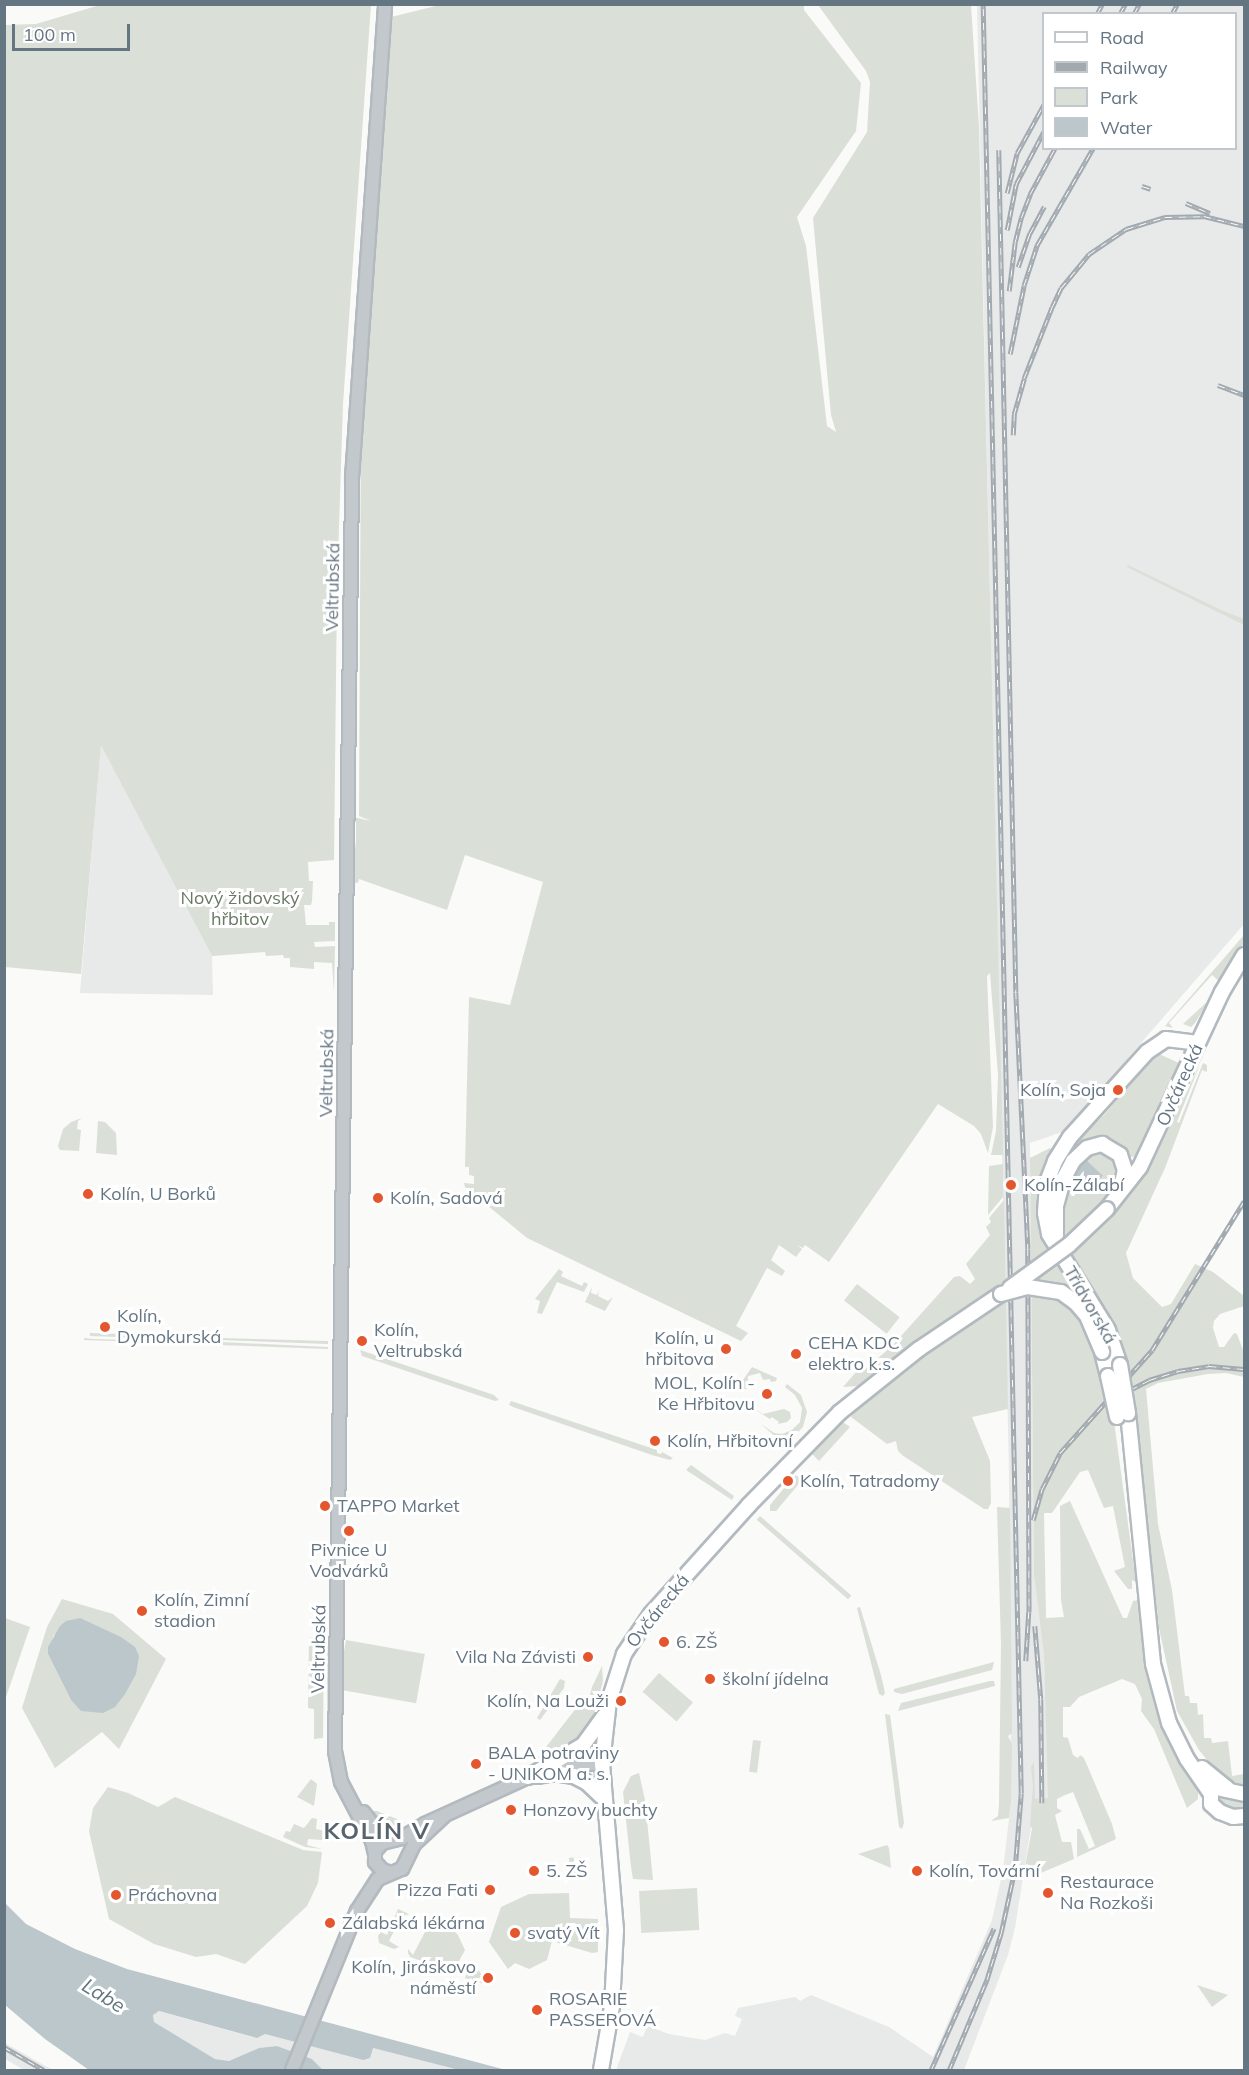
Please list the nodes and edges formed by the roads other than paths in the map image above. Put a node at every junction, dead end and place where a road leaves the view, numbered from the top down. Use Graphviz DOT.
graph roads {
  1 [pos="385,4"];
  2 [pos="1245,955"];
  3 [pos="1198,1044"];
  4 [pos="1119,1196"];
  5 [pos="1061,1256"];
  6 [pos="1001,1294"];
  7 [pos="1122,1415"];
  8 [pos="607,1711"];
  9 [pos="1185,1753"];
  10 [pos="569,1754"];
  11 [pos="602,1764"];
  12 [pos="528,1777"];
  13 [pos="341,1782"];
  14 [pos="1228,1789"];
  15 [pos="1211,1794"];
  16 [pos="1245,1794"];
  17 [pos="604,1799"];
  18 [pos="444,1816"];
  19 [pos="1244,1817"];
  20 [pos="392,1840"];
  21 [pos="375,1855"];
  22 [pos="407,1858"];
  23 [pos="391,1873"];
  24 [pos="357,1911"];
  25 [pos="292,2070"];
  26 [pos="601,2070"];
  1 -- 13 [label="street, Veltrubská"];
  2 -- 3 [label="main road, Ovčárecká"];
  3 -- 4 [label="main road, Ovčárecká"];
  3 -- 5 [label="main road, Třídvorská"];
  4 -- 5 [label="main road"];
  4 -- 6 [label="main road, Ovčárecká, bridge"];
  5 -- 7 [label="main road, Třídvorská, bridge"];
  6 -- 7 [label="main road, bridge"];
  6 -- 8 [label="main road, Ovčárecká"];
  7 -- 9 [label="main road, Třídvorská"];
  8 -- 10 [label="main road"];
  8 -- 11 [label="main road, Ovčárecká"];
  9 -- 14 [label="main road, Třídvorská"];
  9 -- 15 [label="main road, Třídvorská"];
  10 -- 11 [label="main road"];
  10 -- 12 [label="main road"];
  11 -- 12 [label="street"];
  11 -- 17 [label="main road, Ovčárecká"];
  12 -- 17 [label="main road"];
  12 -- 18 [label="street"];
  13 -- 20 [label="street"];
  13 -- 21 [label="street"];
  14 -- 15 [label="main road"];
  14 -- 16 [label="main road"];
  15 -- 19 [label="main road, Třídvorská"];
  17 -- 26 [label="main road, Ovčárecká"];
  18 -- 20 [label="street"];
  18 -- 22 [label="street"];
  20 -- 21 [label="street"];
  20 -- 22 [label="street"];
  21 -- 23 [label="street"];
  21 -- 24 [label="street"];
  22 -- 23 [label="street"];
  23 -- 24 [label="street"];
  24 -- 25 [label="street"];
}
